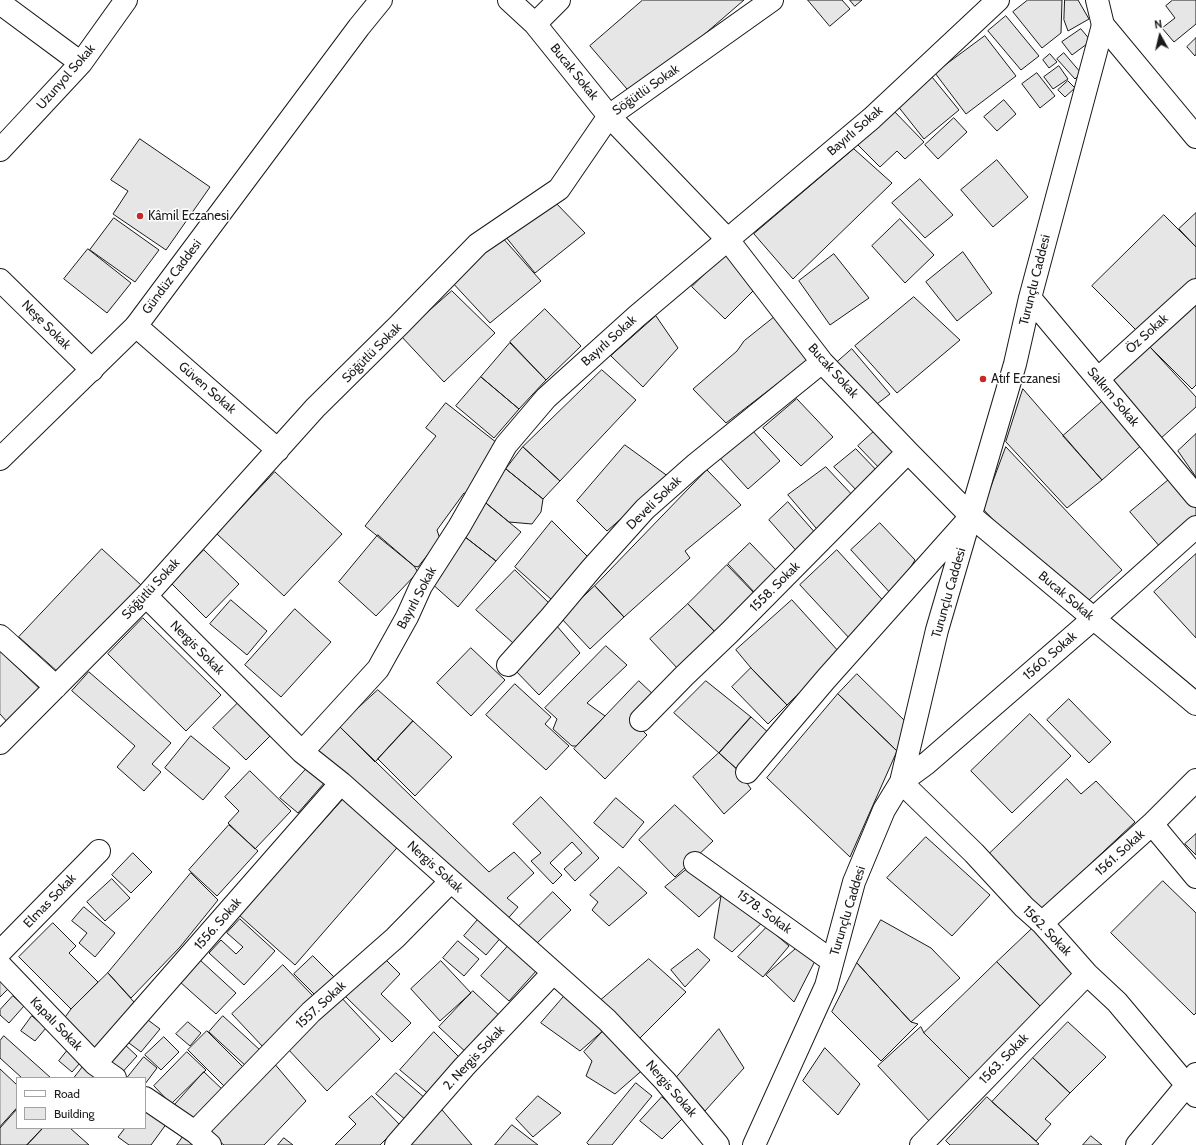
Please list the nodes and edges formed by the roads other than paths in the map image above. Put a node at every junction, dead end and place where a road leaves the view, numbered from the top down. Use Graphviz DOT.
graph roads {
  1 [pos="126,0"];
  2 [pos="381,0"];
  3 [pos="509,0"];
  4 [pos="559,0"];
  5 [pos="772,0"];
  6 [pos="998,0"];
  7 [pos="1097,0"];
  8 [pos="0,3"];
  9 [pos="535,24"];
  10 [pos="1103,25"];
  11 [pos="81,63"];
  12 [pos="609,116"];
  13 [pos="1196,137"];
  14 [pos="0,150"];
  15 [pos="728,240"];
  16 [pos="0,280"];
  17 [pos="1196,290"];
  18 [pos="1030,298"];
  19 [pos="136,326"];
  20 [pos="822,362"];
  21 [pos="92,370"];
  22 [pos="1098,379"];
  23 [pos="278,450"];
  24 [pos="908,452"];
  25 [pos="0,459"];
  26 [pos="1196,496"];
  27 [pos="971,516"];
  28 [pos="1196,527"];
  29 [pos="146,596"];
  30 [pos="1093,619"];
  31 [pos="0,636"];
  32 [pos="508,665"];
  33 [pos="56,687"];
  34 [pos="1196,704"];
  35 [pos="641,720"];
  36 [pos="0,743"];
  37 [pos="302,752"];
  38 [pos="747,772"];
  39 [pos="1196,780"];
  40 [pos="901,782"];
  41 [pos="341,783"];
  42 [pos="1152,824"];
  43 [pos="99,851"];
  44 [pos="695,863"];
  45 [pos="1196,877"];
  46 [pos="451,881"];
  47 [pos="1042,923"];
  48 [pos="0,952"];
  49 [pos="832,961"];
  50 [pos="0,965"];
  51 [pos="553,973"];
  52 [pos="1087,974"];
  53 [pos="95,1064"];
  54 [pos="114,1077"];
  55 [pos="1193,1084"];
  56 [pos="146,1099"];
  57 [pos="202,1138"];
  58 [pos="396,1145"];
  59 [pos="718,1145"];
  60 [pos="754,1145"];
  61 [pos="921,1145"];
  62 [pos="1137,1145"];
  1 -- 11 [label="street, Uzunyol Sokak"];
  2 -- 19 [label="street, Gündüz Caddesi"];
  3 -- 9 [label="street, Bucak Sokak"];
  4 -- 9 [label="street"];
  5 -- 12 [label="street, Söğütlü Sokak"];
  6 -- 15 [label="street, Bayırlı Sokak"];
  7 -- 10 [label="street"];
  8 -- 11 [label="street"];
  9 -- 12 [label="street, Bucak Sokak"];
  10 -- 13 [label="street"];
  10 -- 18 [label="street, Turunçlu Caddesi"];
  11 -- 14 [label="street, Uzunyol Sokak"];
  12 -- 15 [label="street, Bucak Sokak"];
  12 -- 23 [label="street, Söğütlü Sokak"];
  15 -- 20 [label="street, Bucak Sokak"];
  15 -- 37 [label="street, Bayırlı Sokak"];
  16 -- 21 [label="street, Neşe Sokak"];
  17 -- 22 [label="street, Öz Sokak"];
  18 -- 22 [label="street, Salkım Sokak"];
  18 -- 27 [label="street, Turunçlu Caddesi"];
  19 -- 21 [label="street, Gündüz Caddesi"];
  19 -- 23 [label="street, Güven Sokak"];
  20 -- 24 [label="street, Bucak Sokak"];
  20 -- 32 [label="street, Develi Sokak"];
  21 -- 25 [label="street, Gündüz Caddesi"];
  22 -- 26 [label="street, Salkım Sokak"];
  23 -- 29 [label="street, Söğütlü Sokak"];
  24 -- 27 [label="street, Bucak Sokak"];
  24 -- 35 [label="street, 1558. Sokak"];
  27 -- 30 [label="street, Bucak Sokak"];
  27 -- 38 [label="street"];
  27 -- 40 [label="street, Turunçlu Caddesi"];
  28 -- 30 [label="street, 1560. Sokak"];
  29 -- 33 [label="street, Söğütlü Sokak"];
  29 -- 37 [label="street, Nergis Sokak"];
  30 -- 34 [label="street, Bucak Sokak"];
  30 -- 40 [label="street, 1560. Sokak"];
  31 -- 33 [label="street"];
  33 -- 36 [label="street, Söğütlü Sokak"];
  37 -- 41 [label="street, Nergis Sokak"];
  39 -- 42 [label="street, 1561. Sokak"];
  40 -- 47 [label="street, 1562. Sokak"];
  40 -- 49 [label="street, Turunçlu Caddesi"];
  41 -- 46 [label="street, Nergis Sokak"];
  41 -- 53 [label="street, 1556. Sokak"];
  42 -- 45 [label="street"];
  42 -- 47 [label="street, 1561. Sokak"];
  43 -- 48 [label="street, Elmas Sokak"];
  44 -- 49 [label="street, 1578. Sokak"];
  46 -- 51 [label="street, Nergis Sokak"];
  46 -- 57 [label="street, 1557. Sokak"];
  47 -- 52 [label="street, 1562. Sokak"];
  49 -- 60 [label="street, Turunçlu Caddesi"];
  50 -- 53 [label="street, Kapalı Sokak"];
  51 -- 58 [label="street, 2. Nergis Sokak"];
  51 -- 59 [label="street, Nergis Sokak"];
  52 -- 55 [label="street, 1562. Sokak"];
  52 -- 61 [label="street, 1563. Sokak"];
  53 -- 54 [label="street, Kapalı Sokak"];
  55 -- 62 [label="street"];
  56 -- 57 [label="street"];
}
